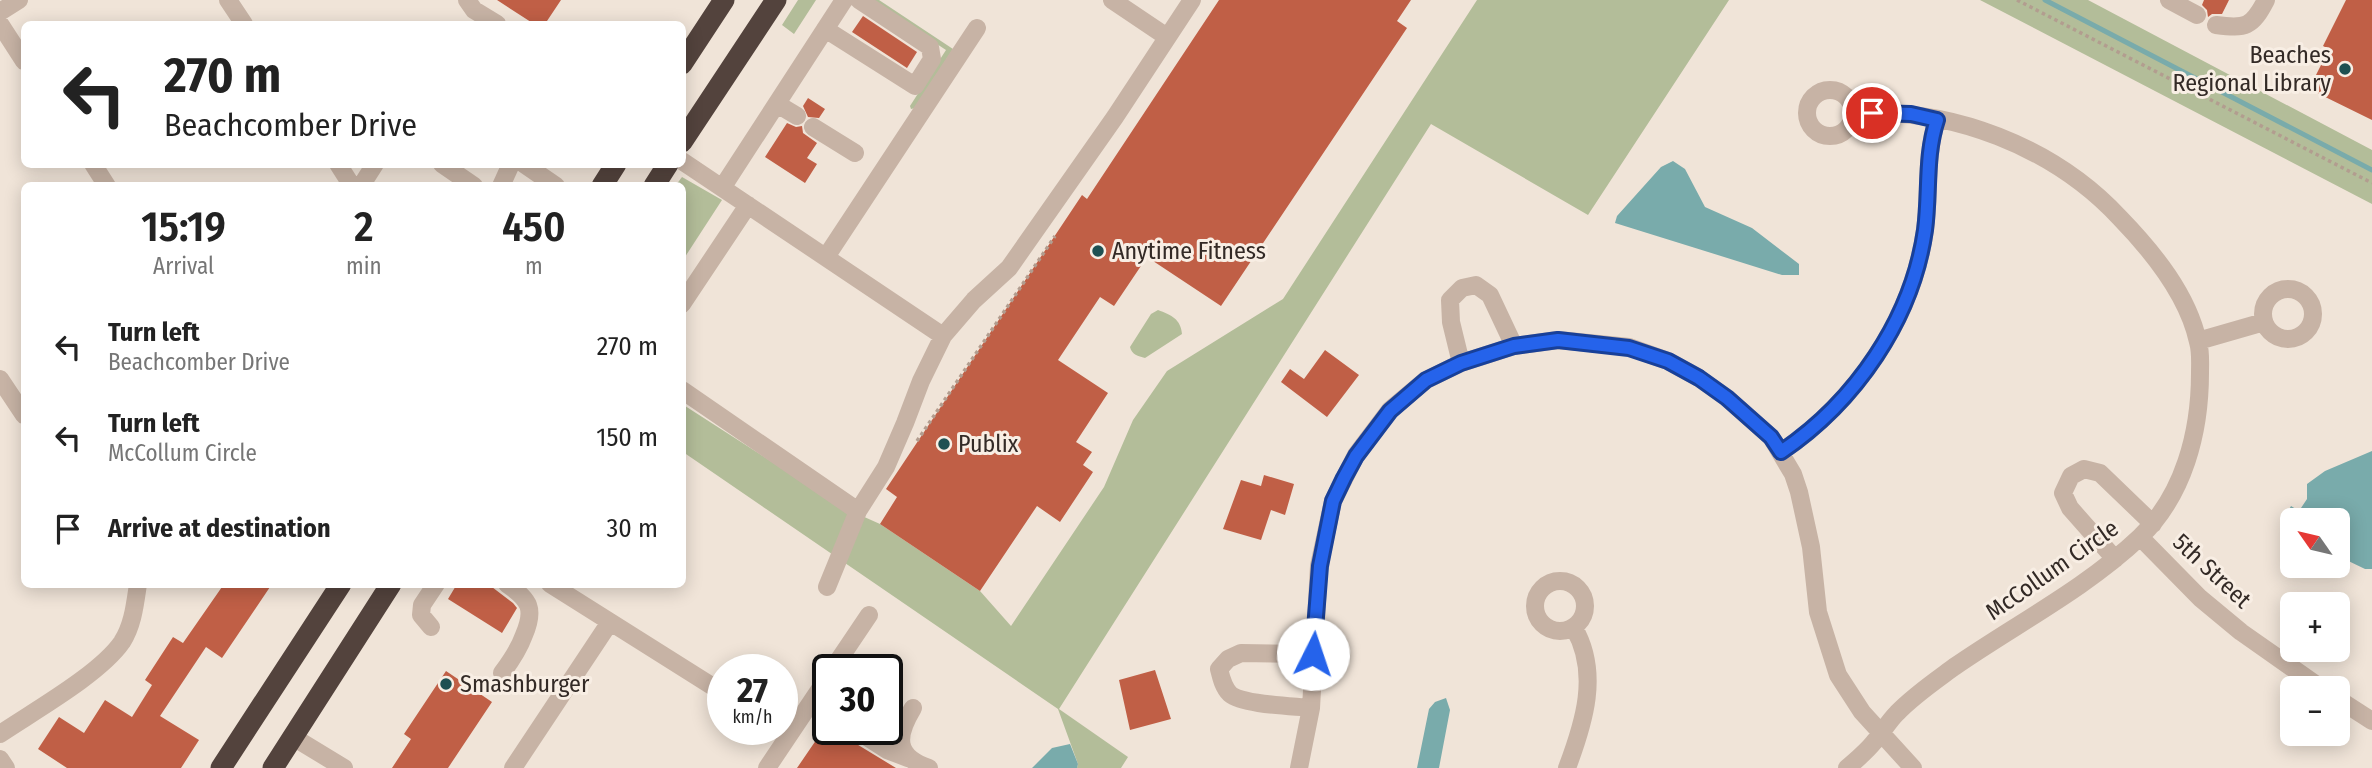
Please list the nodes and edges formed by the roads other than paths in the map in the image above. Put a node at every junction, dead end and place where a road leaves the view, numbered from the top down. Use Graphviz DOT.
graph roads {
  1 [pos="19,0"];
  2 [pos="228,0"];
  3 [pos="724,0"];
  4 [pos="776,0"];
  5 [pos="844,0"];
  6 [pos="859,0"];
  7 [pos="1112,0"];
  8 [pos="1192,0"];
  9 [pos="2169,0"];
  10 [pos="2266,0"];
  11 [pos="472,9"];
  12 [pos="0,12"];
  13 [pos="2197,15"];
  14 [pos="242,21"];
  15 [pos="492,21"];
  16 [pos="0,24"];
  17 [pos="2216,25"];
  18 [pos="977,28"];
  19 [pos="825,29"];
  20 [pos="1167,37"];
  21 [pos="21,56"];
  22 [pos="686,58"];
  23 [pos="777,104"];
  24 [pos="1853,114"];
  25 [pos="797,116"];
  26 [pos="1937,120"];
  27 [pos="813,127"];
  28 [pos="686,136"];
  29 [pos="855,153"];
  30 [pos="686,164"];
  31 [pos="448,168"];
  32 [pos="530,168"];
  33 [pos="468,182"];
  34 [pos="550,182"];
  35 [pos="722,188"];
  36 [pos="748,205"];
  37 [pos="826,257"];
  38 [pos="686,298"];
  39 [pos="2264,322"];
  40 [pos="943,336"];
  41 [pos="2198,341"];
  42 [pos="1514,346"];
  43 [pos="1461,363"];
  44 [pos="0,379"];
  45 [pos="686,393"];
  46 [pos="21,410"];
  47 [pos="1781,452"];
  48 [pos="858,511"];
  49 [pos="2153,524"];
  50 [pos="2140,537"];
  51 [pos="2115,559"];
  52 [pos="827,587"];
  53 [pos="137,588"];
  54 [pos="338,588"];
  55 [pos="381,588"];
  56 [pos="388,588"];
  57 [pos="433,588"];
  58 [pos="512,588"];
  59 [pos="557,588"];
  60 [pos="869,615"];
  61 [pos="610,622"];
  62 [pos="363,624"];
  63 [pos="431,627"];
  64 [pos="1574,628"];
  65 [pos="843,654"];
  66 [pos="1313,654"];
  67 [pos="502,673"];
  68 [pos="2304,676"];
  69 [pos="707,683"];
  70 [pos="812,701"];
  71 [pos="2350,707"];
  72 [pos="913,708"];
  73 [pos="1311,708"];
  74 [pos="798,717"];
  75 [pos="2372,721"];
  76 [pos="1881,733"];
  77 [pos="0,734"];
  78 [pos="293,737"];
  79 [pos="778,745"];
  80 [pos="879,745"];
  81 [pos="908,758"];
  82 [pos="0,759"];
  83 [pos="6,768"];
  84 [pos="221,768"];
  85 [pos="273,768"];
  86 [pos="344,768"];
  87 [pos="513,768"];
  88 [pos="767,768"];
  89 [pos="929,768"];
  90 [pos="1299,768"];
  91 [pos="1567,768"];
  92 [pos="1847,768"];
  93 [pos="1913,768"];
  1 -- 12 [label="street"];
  2 -- 14 [label="street"];
  3 -- 22 [label="highway"];
  4 -- 28 [label="highway"];
  5 -- 19 [label="street"];
  6 -- 19 [label="street"];
  7 -- 20 [label="street"];
  8 -- 20 [label="street"];
  9 -- 13 [label="street"];
  10 -- 17 [label="street"];
  11 -- 15 [label="street"];
  16 -- 21 [label="street"];
  18 -- 37 [label="street"];
  19 -- 23 [label="street"];
  20 -- 40 [label="street"];
  23 -- 25 [label="street"];
  23 -- 35 [label="street"];
  24 -- 26 [label="street, McCollum Circle"];
  26 -- 41 [label="street, McCollum Circle"];
  26 -- 47 [label="street"];
  27 -- 29 [label="street"];
  30 -- 35 [label="street"];
  31 -- 33 [label="street"];
  32 -- 34 [label="street"];
  35 -- 36 [label="street"];
  36 -- 37 [label="street"];
  36 -- 38 [label="street"];
  37 -- 40 [label="street"];
  39 -- 41 [label="street"];
  40 -- 48 [label="street"];
  41 -- 49 [label="street, McCollum Circle"];
  42 -- 43 [label="street"];
  42 -- 43 [label="street"];
  42 -- 47 [label="street"];
  43 -- 66 [label="street"];
  44 -- 46 [label="street"];
  45 -- 48 [label="street"];
  47 -- 76 [label="street"];
  48 -- 52 [label="street"];
  49 -- 50 [label="street, McCollum Circle"];
  49 -- 51 [label="street"];
  50 -- 51 [label="street, McCollum Circle"];
  50 -- 68 [label="street, 5th Street"];
  51 -- 76 [label="street, McCollum Circle"];
  53 -- 77 [label="street"];
  54 -- 84 [label="highway"];
  55 -- 62 [label="highway"];
  56 -- 62 [label="highway"];
  57 -- 63 [label="street"];
  58 -- 67 [label="street"];
  59 -- 61 [label="street"];
  60 -- 65 [label="street"];
  61 -- 69 [label="street"];
  61 -- 87 [label="street"];
  62 -- 78 [label="highway"];
  64 -- 91 [label="street"];
  66 -- 73 [label="street"];
  66 -- 73 [label="street"];
  70 -- 74 [label="street"];
  71 -- 75 [label="street"];
  72 -- 81 [label="street"];
  73 -- 90 [label="street"];
  76 -- 92 [label="street, McCollum Circle"];
  76 -- 93 [label="street"];
  78 -- 85 [label="highway"];
  78 -- 86 [label="street"];
  79 -- 88 [label="street"];
  80 -- 81 [label="street"];
  81 -- 89 [label="street"];
  82 -- 83 [label="street"];
}
